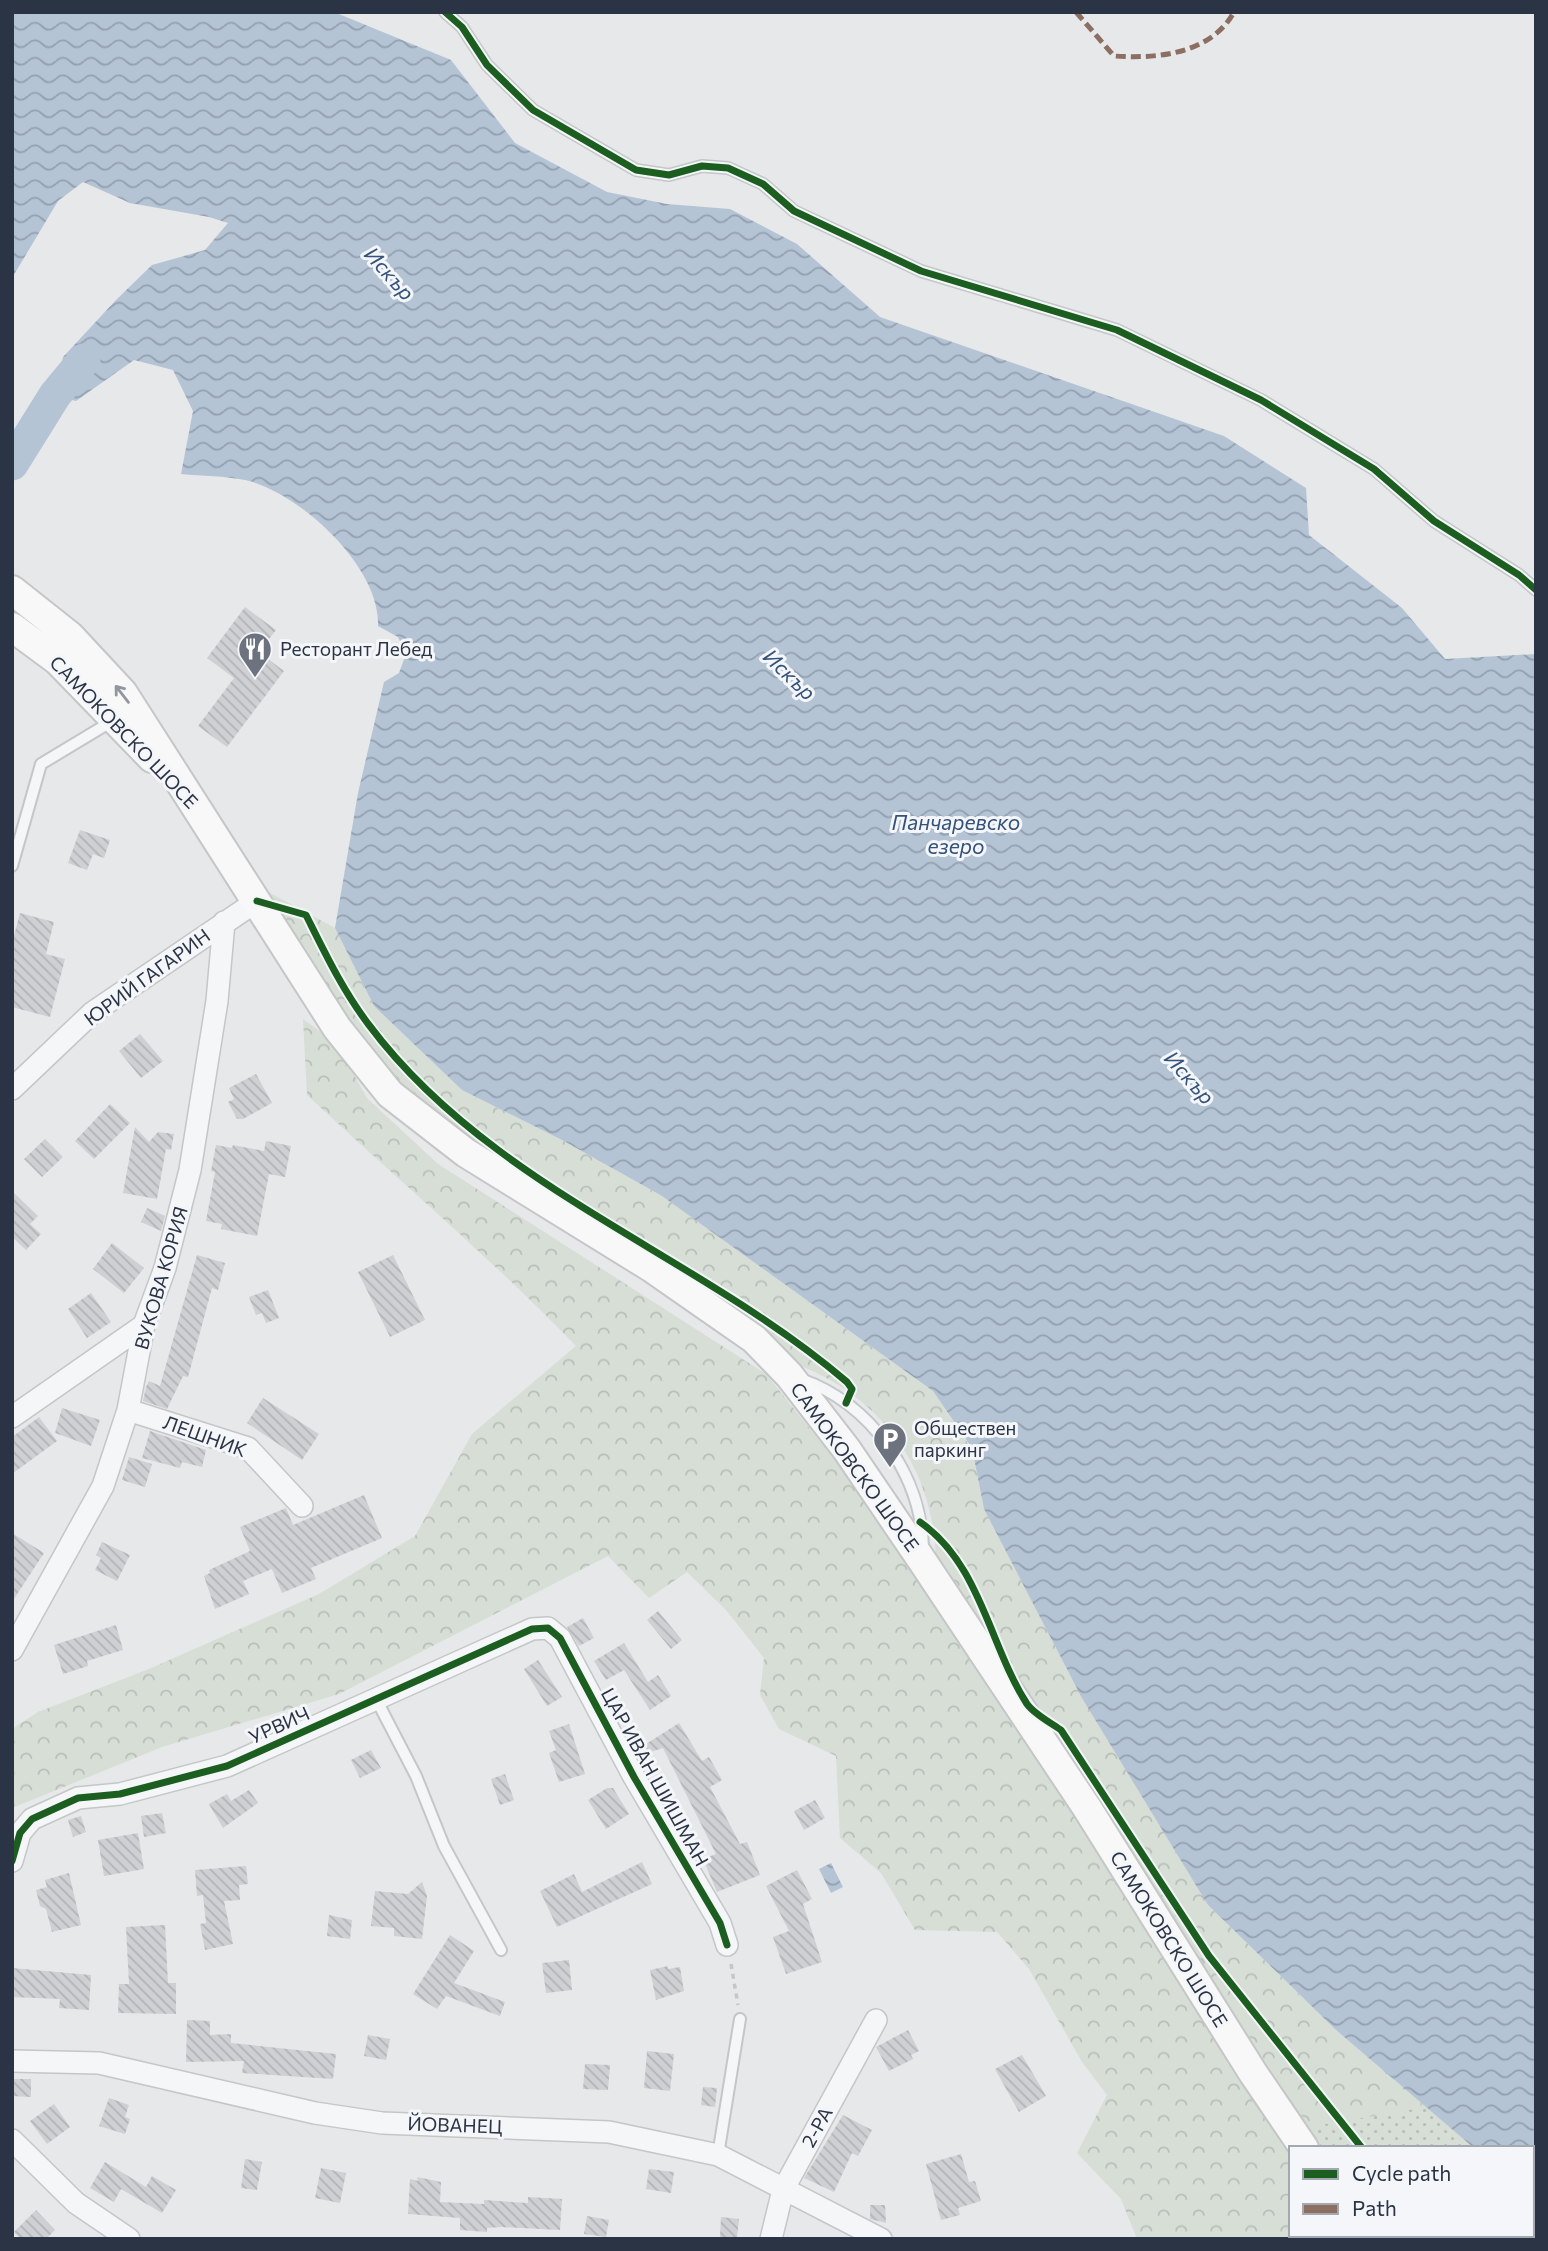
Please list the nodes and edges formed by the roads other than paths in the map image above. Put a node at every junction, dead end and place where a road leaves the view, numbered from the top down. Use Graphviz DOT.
graph roads {
  1 [pos="445,12"];
  2 [pos="12,590"];
  3 [pos="1536,590"];
  4 [pos="12,627"];
  5 [pos="114,720"];
  6 [pos="202,811"];
  7 [pos="12,866"];
  8 [pos="257,901"];
  9 [pos="224,922"];
  10 [pos="12,1089"];
  11 [pos="144,1325"];
  12 [pos="128,1410"];
  13 [pos="12,1417"];
  14 [pos="302,1506"];
  15 [pos="548,1628"];
  16 [pos="12,1650"];
  17 [pos="376,1699"];
  18 [pos="12,1861"];
  19 [pos="727,1945"];
  20 [pos="501,1950"];
  21 [pos="740,2019"];
  22 [pos="876,2020"];
  23 [pos="12,2060"];
  24 [pos="12,2140"];
  25 [pos="1303,2146"];
  26 [pos="718,2155"];
  27 [pos="783,2190"];
  28 [pos="129,2239"];
  29 [pos="771,2239"];
  30 [pos="881,2239"];
  1 -- 3 [label="lane"];
  6 -- 2 [label="main road, САМОКОВСКО ШОСЕ, one-way"];
  4 -- 5 [label="main road, САМОКОВСКО ШОСЕ"];
  5 -- 6 [label="main road, САМОКОВСКО ШОСЕ"];
  5 -- 7 [label="lane"];
  6 -- 8 [label="main road, САМОКОВСКО ШОСЕ"];
  8 -- 9 [label="street, ЮРИЙ ГАГАРИН"];
  8 -- 25 [label="main road, САМОКОВСКО ШОСЕ"];
  9 -- 10 [label="street, ЮРИЙ ГАГАРИН"];
  9 -- 11 [label="street, ВУКОВА КОРИЯ"];
  11 -- 12 [label="street, ВУКОВА КОРИЯ"];
  11 -- 13 [label="street"];
  12 -- 14 [label="street, ЛЕШНИК"];
  12 -- 16 [label="street, ВУКОВА КОРИЯ"];
  15 -- 17 [label="street, УРВИЧ"];
  15 -- 19 [label="street, ЦАР ИВАН ШИШМАН"];
  17 -- 18 [label="street, УРВИЧ"];
  17 -- 20 [label="lane"];
  21 -- 26 [label="lane"];
  22 -- 27 [label="street, 2-РА"];
  23 -- 26 [label="street, ЙОВАНЕЦ"];
  24 -- 28 [label="street"];
  26 -- 27 [label="street, ЙОВАНЕЦ"];
  27 -- 29 [label="street, 2-РА"];
  27 -- 30 [label="street, ЙОВАНЕЦ"];
}
